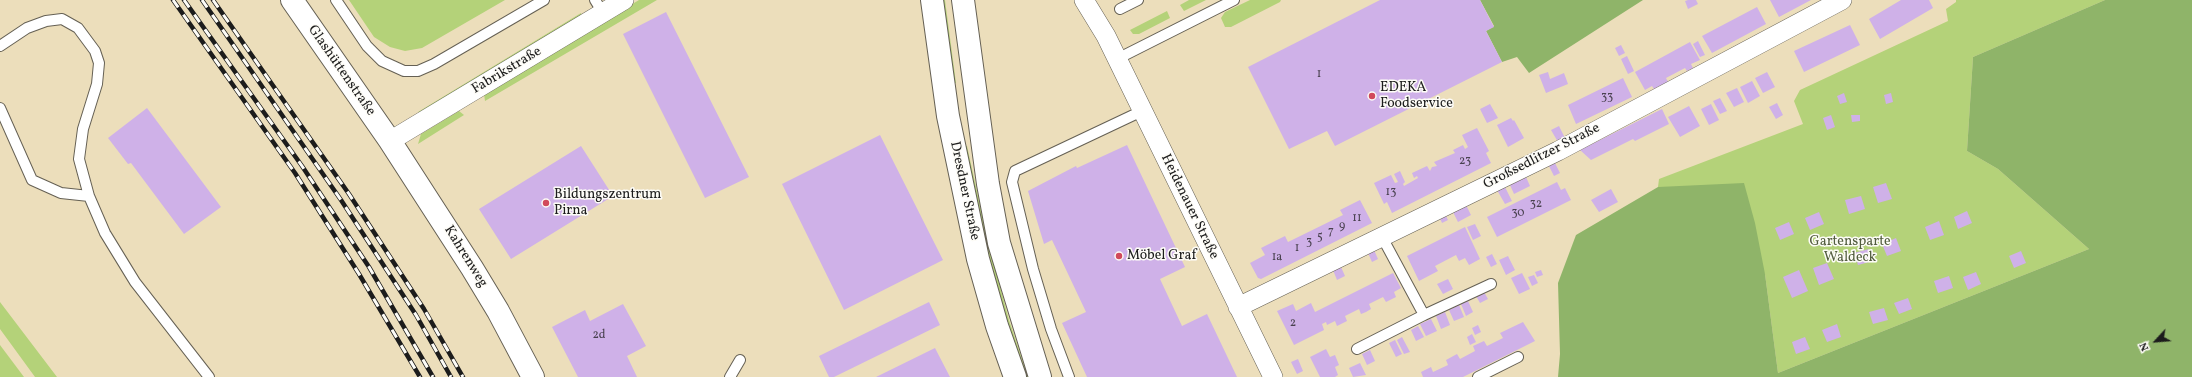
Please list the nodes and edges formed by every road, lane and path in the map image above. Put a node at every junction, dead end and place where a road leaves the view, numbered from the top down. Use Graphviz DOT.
graph roads {
  1 [pos="292,0"];
  2 [pos="336,0"];
  3 [pos="544,0"];
  4 [pos="624,0"];
  5 [pos="932,0"];
  6 [pos="1072,0"];
  7 [pos="1084,0"];
  8 [pos="1138,0"];
  9 [pos="1234,0"];
  10 [pos="1842,0"];
  11 [pos="965,3"];
  12 [pos="599,7"];
  13 [pos="1120,9"];
  14 [pos="1106,36"];
  15 [pos="0,46"];
  16 [pos="1117,59"];
  17 [pos="0,108"];
  18 [pos="1142,111"];
  19 [pos="390,141"];
  20 [pos="89,196"];
  21 [pos="1382,237"];
  22 [pos="1491,284"];
  23 [pos="1238,307"];
  24 [pos="1424,315"];
  25 [pos="1357,349"];
  26 [pos="1518,357"];
  27 [pos="740,360"];
  28 [pos="209,377"];
  29 [pos="533,377"];
  30 [pos="730,377"];
  31 [pos="1015,377"];
  32 [pos="1040,377"];
  33 [pos="1070,377"];
  34 [pos="1273,377"];
  35 [pos="1478,377"];
  1 -- 19 [label="main road, Glashüttenstraße"];
  2 -- 3 [label="lane"];
  4 -- 12 [label="street, Fabrikstraße"];
  5 -- 31 [label="main road, Dresdner Straße"];
  6 -- 14 [label="street, Heidenauer Straße"];
  7 -- 14 [label="street, Heidenauer Straße"];
  8 -- 13 [label="lane"];
  9 -- 16 [label="lane"];
  10 -- 21 [label="street, Großsedlitzer Straße"];
  11 -- 32 [label="main road, Dresdner Straße"];
  12 -- 19 [label="street, Fabrikstraße"];
  14 -- 16 [label="street, Heidenauer Straße"];
  15 -- 20 [label="lane"];
  16 -- 18 [label="street, Heidenauer Straße"];
  17 -- 20 [label="lane"];
  18 -- 23 [label="street, Heidenauer Straße"];
  18 -- 33 [label="lane"];
  19 -- 29 [label="main road, Kahrenweg"];
  20 -- 28 [label="lane"];
  21 -- 23 [label="street, Großsedlitzer Straße"];
  21 -- 24 [label="lane"];
  22 -- 24 [label="lane"];
  23 -- 34 [label="street, Heidenauer Straße"];
  24 -- 25 [label="lane"];
  26 -- 35 [label="lane"];
  27 -- 30 [label="lane"];
}
